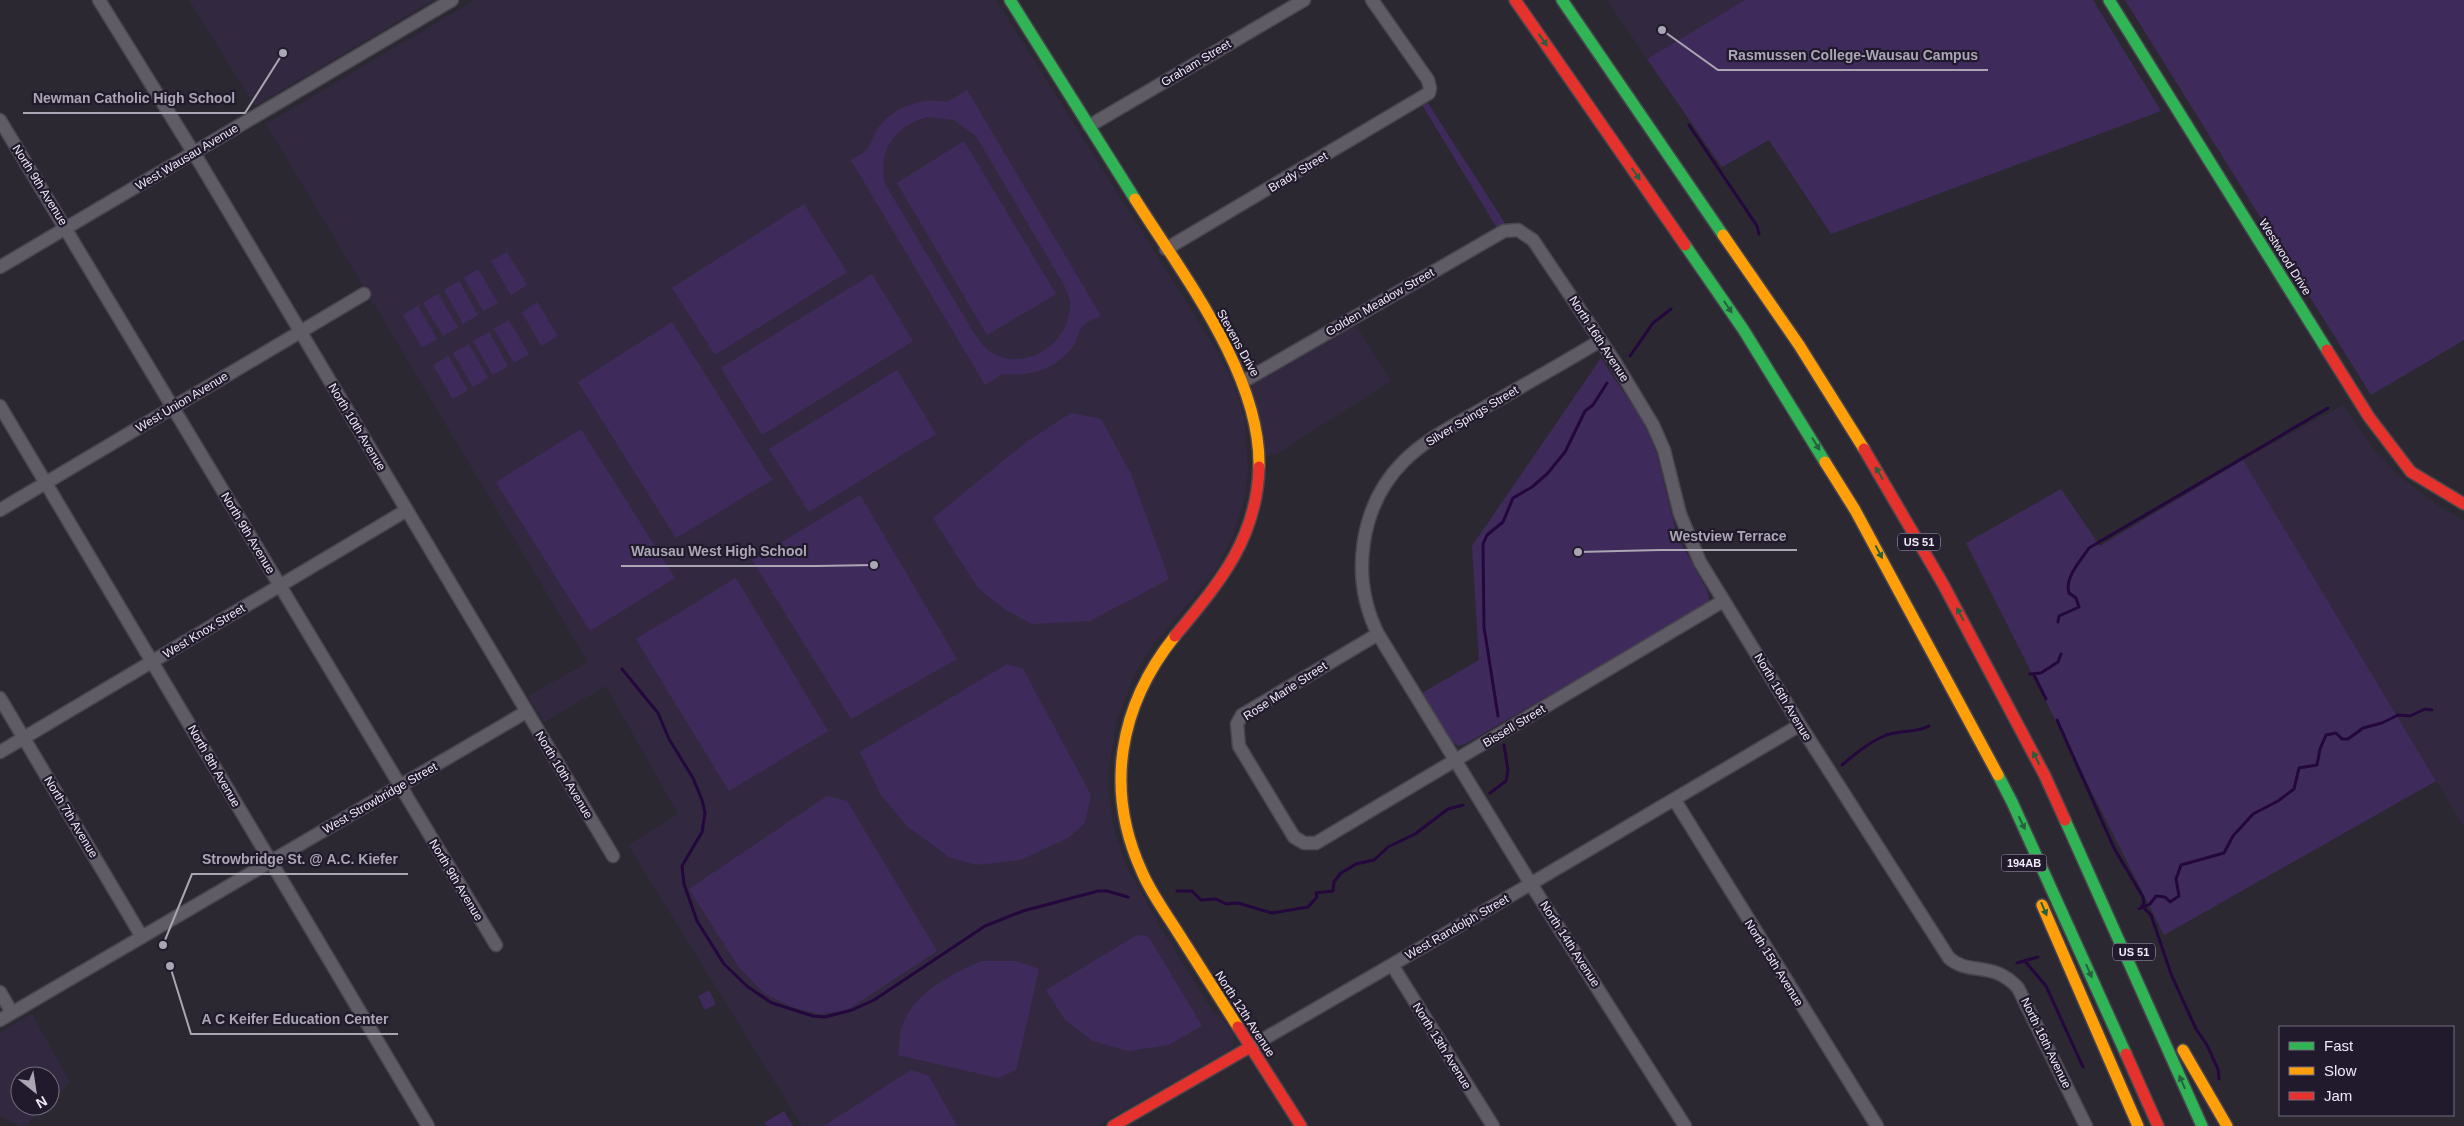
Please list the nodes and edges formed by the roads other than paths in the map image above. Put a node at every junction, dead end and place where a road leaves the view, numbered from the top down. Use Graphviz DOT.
graph roads {
  1 [pos="99,0"];
  2 [pos="452,0"];
  3 [pos="1304,0"];
  4 [pos="1372,0"];
  5 [pos="1515,0"];
  6 [pos="1562,0"];
  7 [pos="2110,0"];
  8 [pos="1015,2"];
  9 [pos="0,120"];
  10 [pos="1089,126"];
  11 [pos="194,153"];
  12 [pos="67,228"];
  13 [pos="1518,230"];
  14 [pos="1166,249"];
  15 [pos="0,267"];
  16 [pos="364,294"];
  17 [pos="300,332"];
  18 [pos="1600,341"];
  19 [pos="1244,381"];
  20 [pos="0,406"];
  21 [pos="173,407"];
  22 [pos="45,483"];
  23 [pos="2464,504"];
  24 [pos="0,510"];
  25 [pos="407,510"];
  26 [pos="280,586"];
  27 [pos="1723,601"];
  28 [pos="1378,634"];
  29 [pos="1934,655"];
  30 [pos="152,661"];
  31 [pos="0,698"];
  32 [pos="526,712"];
  33 [pos="1800,725"];
  34 [pos="24,738"];
  35 [pos="0,752"];
  36 [pos="1457,761"];
  37 [pos="2045,776"];
  38 [pos="1990,786"];
  39 [pos="399,787"];
  40 [pos="1674,799"];
  41 [pos="1304,843"];
  42 [pos="613,856"];
  43 [pos="271,862"];
  44 [pos="1531,884"];
  45 [pos="2038,897"];
  46 [pos="1167,916"];
  47 [pos="142,937"];
  48 [pos="496,945"];
  49 [pos="1392,965"];
  50 [pos="0,992"];
  51 [pos="2160,1003"];
  52 [pos="12,1013"];
  53 [pos="0,1020"];
  54 [pos="2178,1038"];
  55 [pos="1250,1048"];
  56 [pos="2113,1071"];
  57 [pos="428,1126"];
  58 [pos="1113,1126"];
  59 [pos="1301,1126"];
  60 [pos="1493,1126"];
  61 [pos="1685,1126"];
  62 [pos="1877,1126"];
  63 [pos="2086,1126"];
  64 [pos="2132,1126"];
  65 [pos="2138,1126"];
  66 [pos="2158,1126"];
  67 [pos="2202,1126"];
  68 [pos="2227,1126"];
  1 -- 11 [label="street, North 10th Avenue"];
  2 -- 11 [label="street, West Wausau Avenue"];
  3 -- 10 [label="street, Graham Street"];
  4 -- 14 [label="street, Brady Street"];
  5 -- 29 [label="main road, US 51, one-way"];
  37 -- 6 [label="main road, US 51, one-way"];
  7 -- 23 [label="main road, Westwood Drive"];
  8 -- 10 [label="main road, Stevens Drive"];
  9 -- 12 [label="street, North 9th Avenue"];
  10 -- 14 [label="main road, Stevens Drive"];
  11 -- 12 [label="street, West Wausau Avenue"];
  11 -- 17 [label="street, North 10th Avenue"];
  12 -- 15 [label="street, West Wausau Avenue"];
  12 -- 21 [label="street, North 9th Avenue"];
  13 -- 18 [label="street, North 16th Avenue"];
  13 -- 19 [label="street, Golden Meadow Street"];
  14 -- 19 [label="main road, Stevens Drive"];
  16 -- 17 [label="street, West Union Avenue"];
  17 -- 21 [label="street, West Union Avenue"];
  17 -- 25 [label="street, North 10th Avenue"];
  18 -- 27 [label="street, North 16th Avenue"];
  18 -- 28 [label="street, Silver Spings Street"];
  19 -- 46 [label="main road, Stevens Drive"];
  20 -- 22 [label="street, North 8th Avenue"];
  21 -- 22 [label="street, West Union Avenue"];
  21 -- 26 [label="street, North 9th Avenue"];
  22 -- 24 [label="street, West Union Avenue"];
  22 -- 30 [label="street, North 8th Avenue"];
  25 -- 26 [label="street, West Knox Street"];
  25 -- 32 [label="street, North 10th Avenue"];
  26 -- 30 [label="street, West Knox Street"];
  26 -- 39 [label="street, North 9th Avenue"];
  27 -- 33 [label="street, North 16th Avenue"];
  27 -- 36 [label="street, Bissell Street"];
  28 -- 36 [label="street, Silver Spings Street"];
  28 -- 41 [label="street, Rose Marie Street"];
  29 -- 38 [label="main road"];
  29 -- 66 [label="main road, US 51, one-way"];
  30 -- 34 [label="street, West Knox Street"];
  30 -- 43 [label="street, North 8th Avenue"];
  31 -- 34 [label="street, North 7th Avenue"];
  32 -- 39 [label="street, West Strowbridge Street"];
  32 -- 42 [label="street, North 10th Avenue"];
  33 -- 40 [label="street, West Randolph Street"];
  33 -- 63 [label="street, North 16th Avenue"];
  34 -- 35 [label="street, West Knox Street"];
  34 -- 47 [label="street, North 7th Avenue"];
  36 -- 41 [label="street, Bissell Street"];
  36 -- 44 [label="street, North 14th Avenue"];
  37 -- 51 [label="main road, US 51"];
  67 -- 37 [label="main road, US 51, one-way"];
  39 -- 43 [label="street, West Strowbridge Street"];
  39 -- 48 [label="street, North 9th Avenue"];
  40 -- 44 [label="street, West Randolph Street"];
  40 -- 62 [label="street, North 15th Avenue"];
  43 -- 47 [label="street, West Strowbridge Street"];
  43 -- 57 [label="street, North 8th Avenue"];
  44 -- 49 [label="street, West Randolph Street"];
  44 -- 61 [label="street, North 14th Avenue"];
  45 -- 56 [label="main road, one-way"];
  46 -- 55 [label="main road, North 12th Avenue"];
  47 -- 52 [label="street, West Strowbridge Street"];
  49 -- 55 [label="street, West Randolph Street"];
  49 -- 60 [label="street, North 13th Avenue"];
  50 -- 52 [label="street"];
  52 -- 53 [label="street, West Strowbridge Street"];
  54 -- 68 [label="main road"];
  55 -- 58 [label="main road, West Randolph Street"];
  55 -- 59 [label="main road, North 12th Avenue"];
  56 -- 64 [label="main road"];
  56 -- 65 [label="main road"];
}
